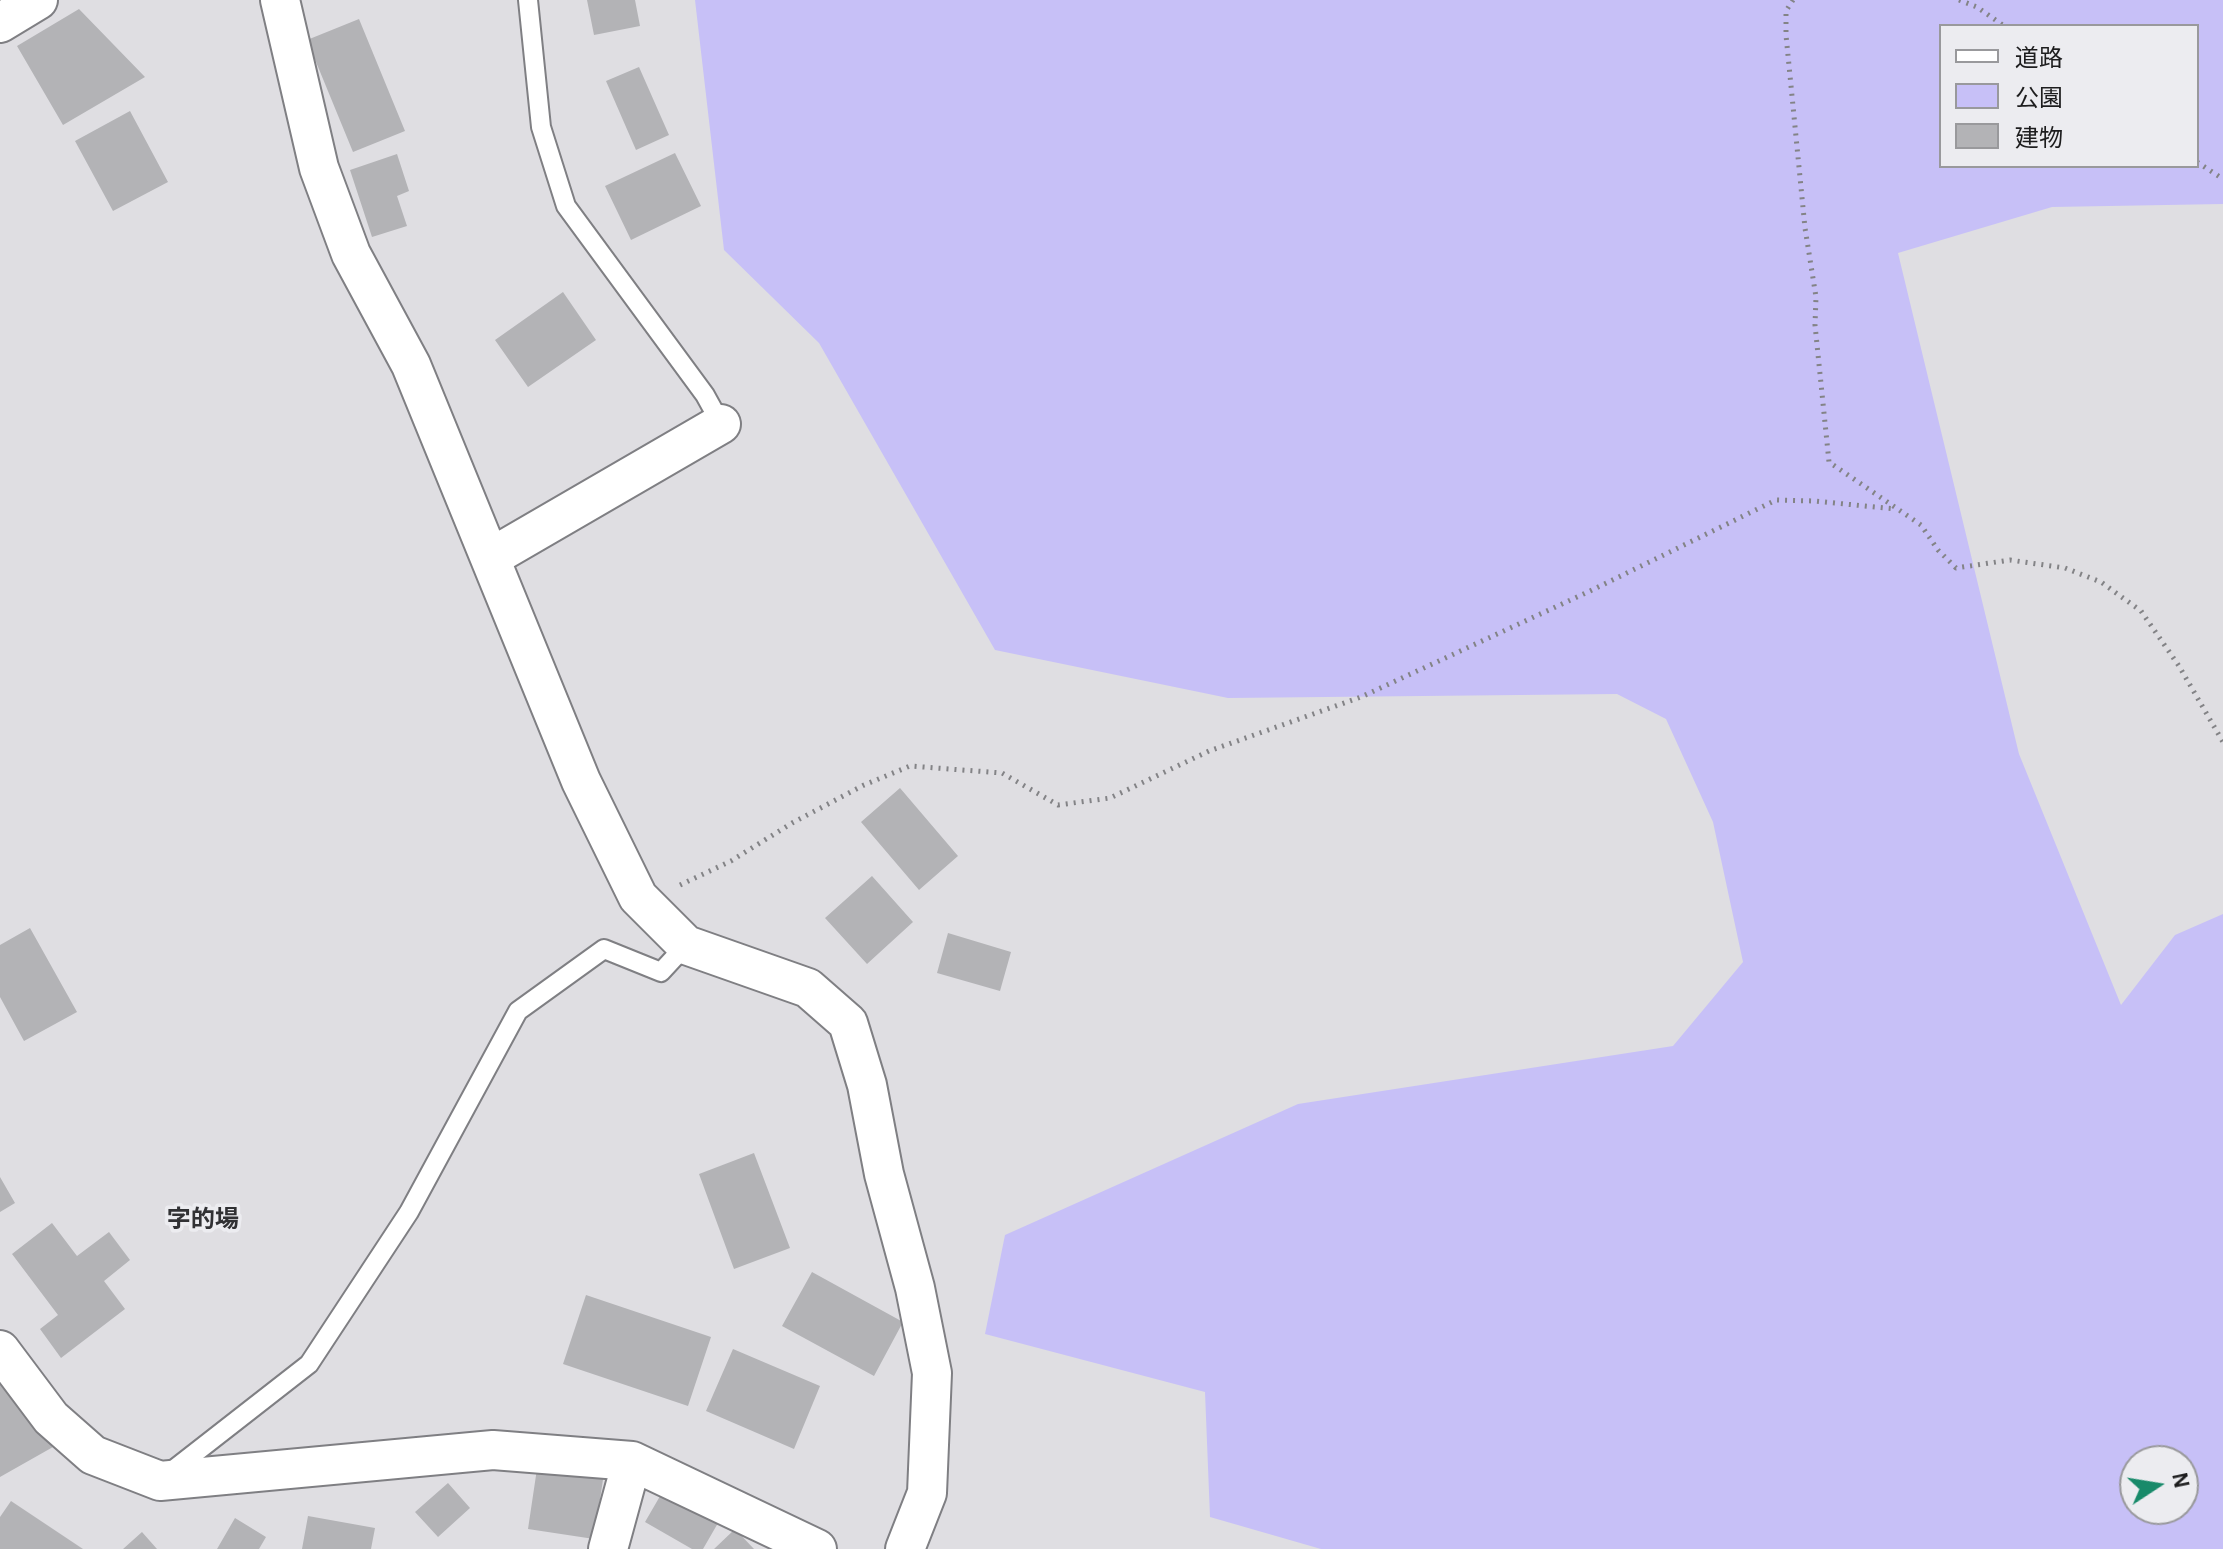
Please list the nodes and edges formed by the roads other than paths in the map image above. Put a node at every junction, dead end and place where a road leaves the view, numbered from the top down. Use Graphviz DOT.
graph roads {
  1 [pos="38,0"];
  2 [pos="280,0"];
  3 [pos="528,0"];
  4 [pos="0,23"];
  5 [pos="721,424"];
  6 [pos="490,558"];
  7 [pos="686,945"];
  8 [pos="0,1350"];
  9 [pos="632,1461"];
  10 [pos="160,1481"];
  11 [pos="608,1549"];
  12 [pos="817,1549"];
  13 [pos="905,1549"];
  1 -- 4 [label="street"];
  2 -- 6 [label="street"];
  3 -- 5 [label="lane"];
  5 -- 6 [label="street"];
  6 -- 7 [label="street"];
  7 -- 10 [label="lane"];
  7 -- 13 [label="street"];
  8 -- 10 [label="street"];
  9 -- 10 [label="street"];
  9 -- 11 [label="street"];
  9 -- 12 [label="street"];
}
